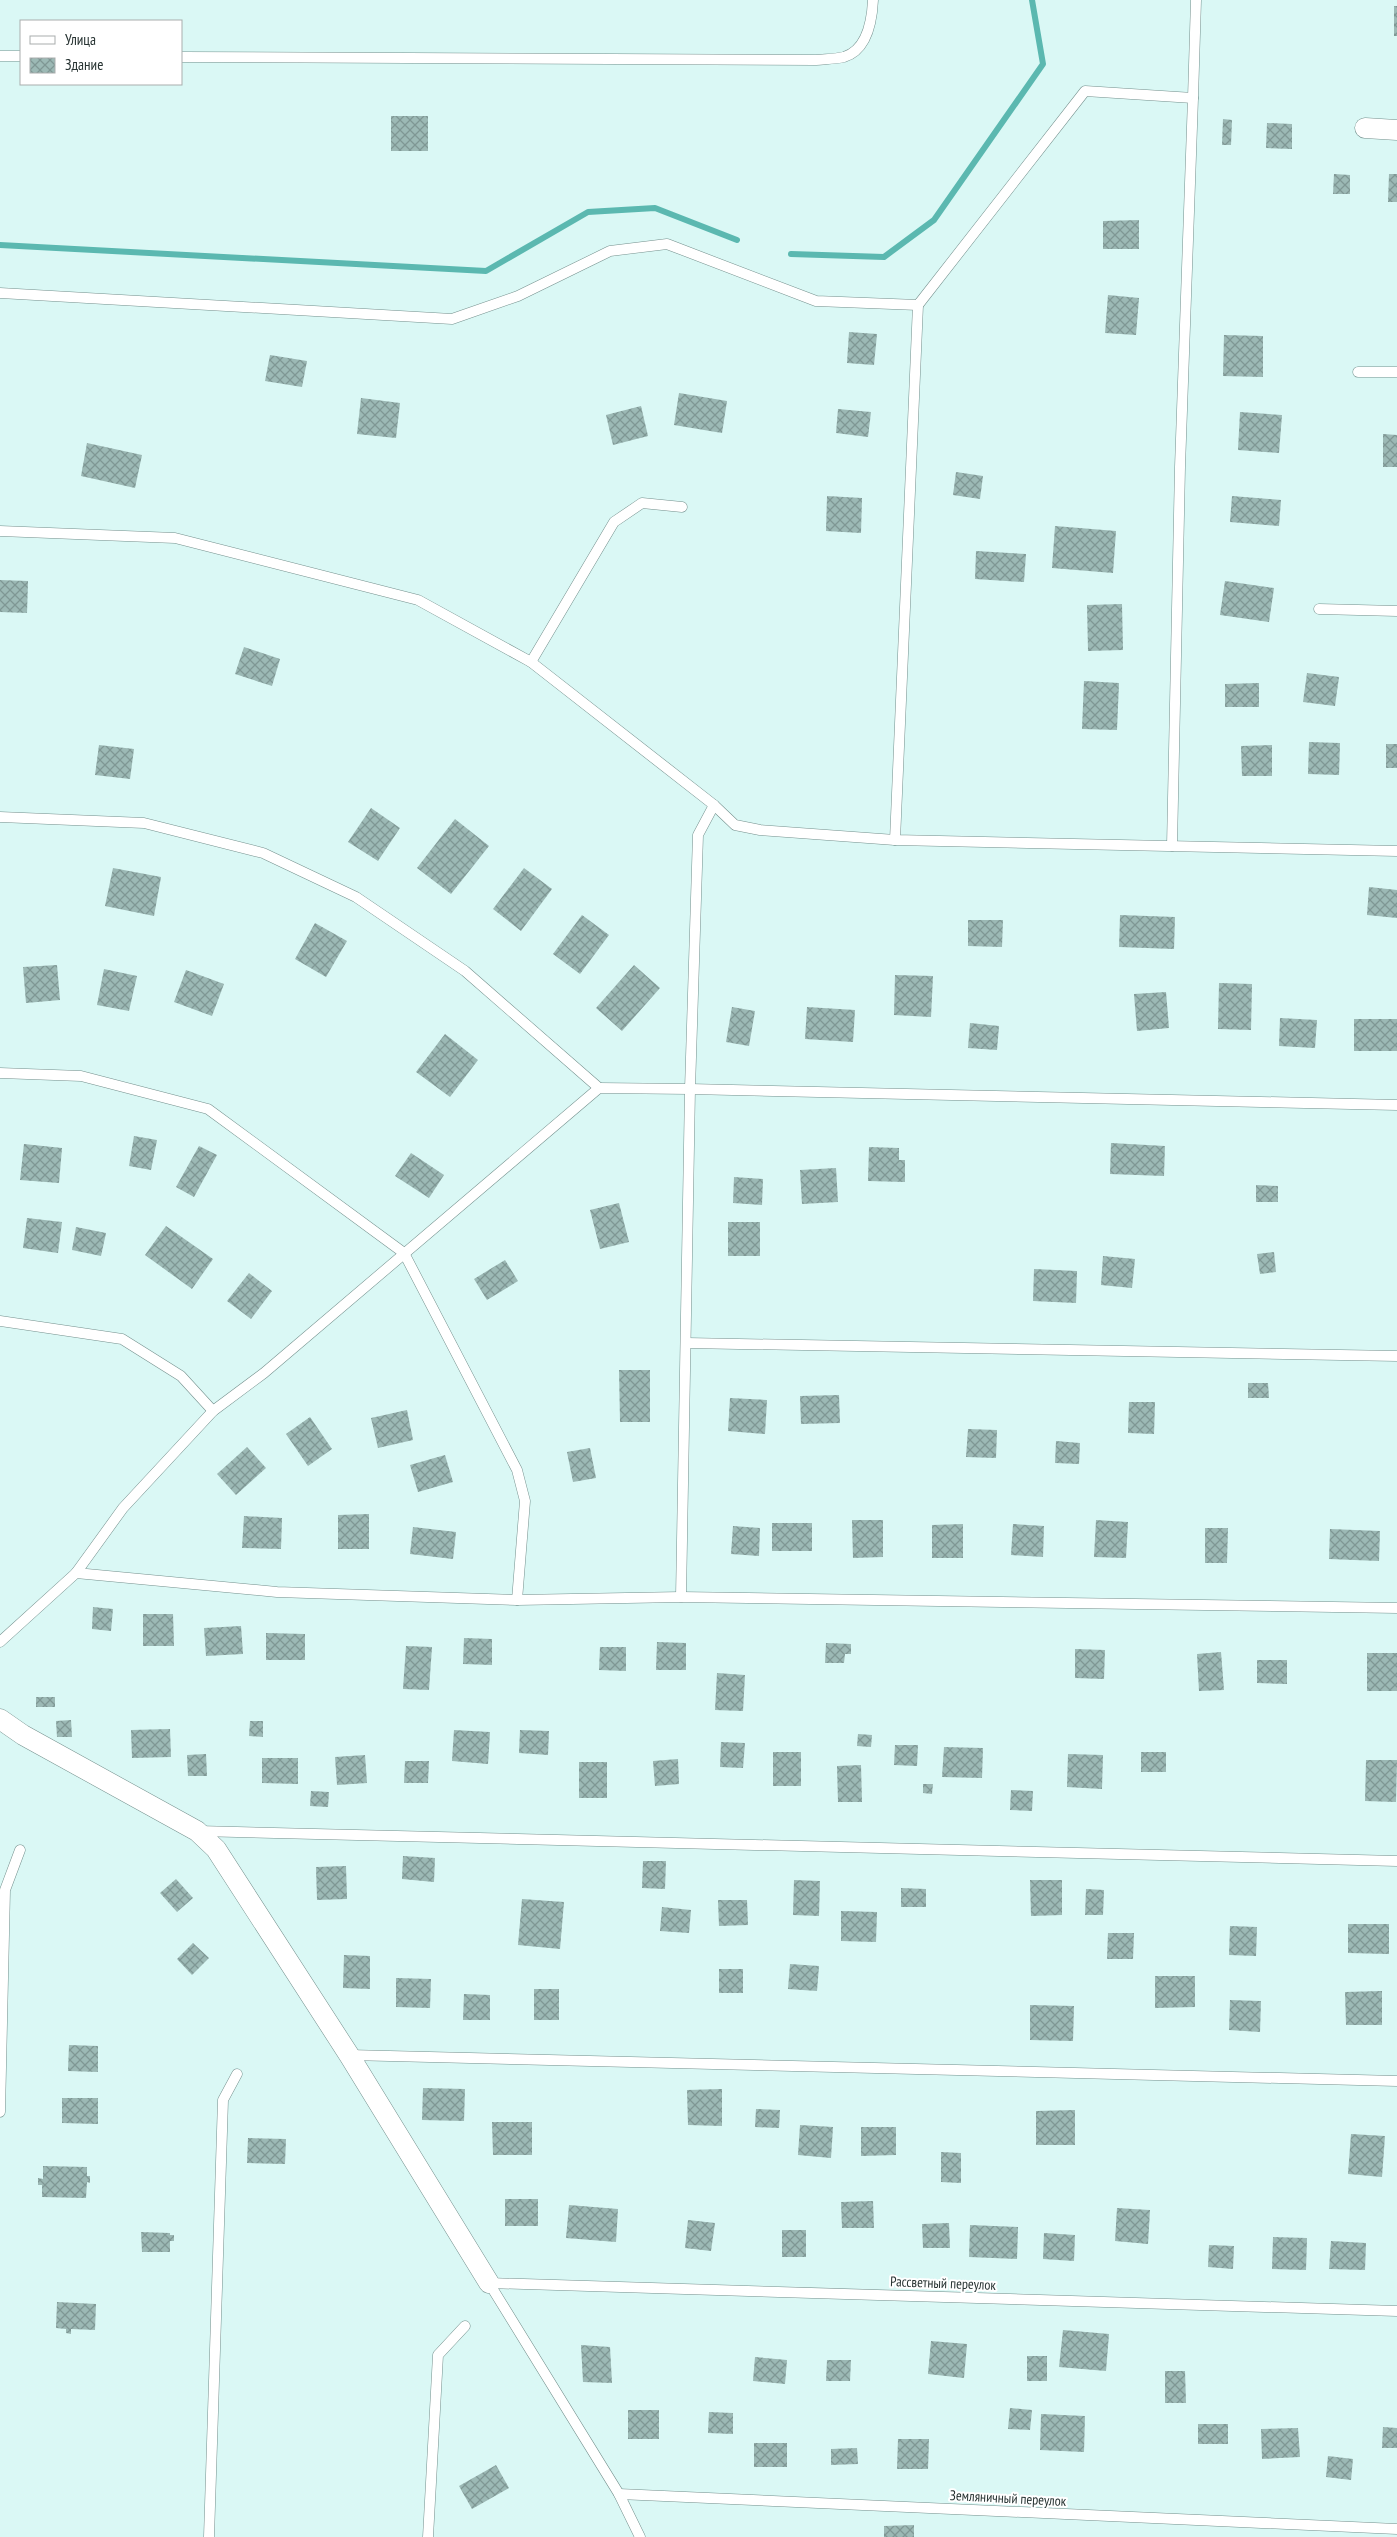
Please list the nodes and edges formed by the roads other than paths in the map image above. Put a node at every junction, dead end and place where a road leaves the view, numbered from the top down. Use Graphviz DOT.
graph roads {
  1 [pos="873,0"];
  2 [pos="1196,0"];
  3 [pos="0,56"];
  4 [pos="20,56"];
  5 [pos="182,57"];
  6 [pos="1193,98"];
  7 [pos="1365,128"];
  8 [pos="1397,130"];
  9 [pos="0,293"];
  10 [pos="918,305"];
  11 [pos="1358,372"];
  12 [pos="1397,372"];
  13 [pos="682,507"];
  14 [pos="0,531"];
  15 [pos="1319,609"];
  16 [pos="1397,611"];
  17 [pos="532,662"];
  18 [pos="714,805"];
  19 [pos="0,817"];
  20 [pos="894,840"];
  21 [pos="1172,846"];
  22 [pos="1397,851"];
  23 [pos="0,1073"];
  24 [pos="599,1088"];
  25 [pos="690,1089"];
  26 [pos="1397,1105"];
  27 [pos="404,1253"];
  28 [pos="0,1321"];
  29 [pos="687,1343"];
  30 [pos="1397,1356"];
  31 [pos="213,1411"];
  32 [pos="76,1573"];
  33 [pos="681,1596"];
  34 [pos="517,1600"];
  35 [pos="1397,1608"];
  36 [pos="0,1642"];
  37 [pos="0,1719"];
  38 [pos="197,1831"];
  39 [pos="20,1850"];
  40 [pos="1397,1861"];
  41 [pos="349,2055"];
  42 [pos="237,2074"];
  43 [pos="1397,2081"];
  44 [pos="0,2112"];
  45 [pos="489,2283"];
  46 [pos="1397,2311"];
  47 [pos="465,2326"];
  48 [pos="619,2494"];
  49 [pos="1397,2528"];
  50 [pos="209,2537"];
  51 [pos="428,2537"];
  52 [pos="640,2537"];
  1 -- 5 [label="lane"];
  2 -- 6 [label="lane"];
  3 -- 4 [label="lane"];
  6 -- 10 [label="lane"];
  6 -- 21 [label="lane"];
  7 -- 8 [label="street"];
  9 -- 10 [label="lane"];
  10 -- 20 [label="lane"];
  11 -- 12 [label="lane"];
  13 -- 17 [label="lane"];
  14 -- 17 [label="lane"];
  15 -- 16 [label="lane"];
  17 -- 18 [label="lane"];
  18 -- 20 [label="lane"];
  18 -- 25 [label="lane"];
  19 -- 24 [label="lane"];
  20 -- 21 [label="lane"];
  21 -- 22 [label="lane"];
  23 -- 27 [label="lane"];
  24 -- 25 [label="lane"];
  24 -- 27 [label="lane"];
  25 -- 26 [label="lane"];
  25 -- 29 [label="lane"];
  27 -- 31 [label="lane"];
  27 -- 34 [label="lane"];
  28 -- 31 [label="lane"];
  29 -- 30 [label="lane"];
  29 -- 33 [label="lane"];
  31 -- 32 [label="lane"];
  32 -- 34 [label="lane"];
  32 -- 36 [label="lane"];
  33 -- 34 [label="lane"];
  33 -- 35 [label="lane"];
  37 -- 38 [label="street"];
  38 -- 40 [label="lane"];
  38 -- 41 [label="street"];
  39 -- 44 [label="lane"];
  41 -- 43 [label="lane"];
  41 -- 45 [label="street"];
  42 -- 50 [label="lane"];
  45 -- 46 [label="lane, Рассветный переулок"];
  45 -- 48 [label="lane"];
  47 -- 51 [label="lane"];
  48 -- 49 [label="lane, Земляничный переулок"];
  48 -- 52 [label="lane"];
}
